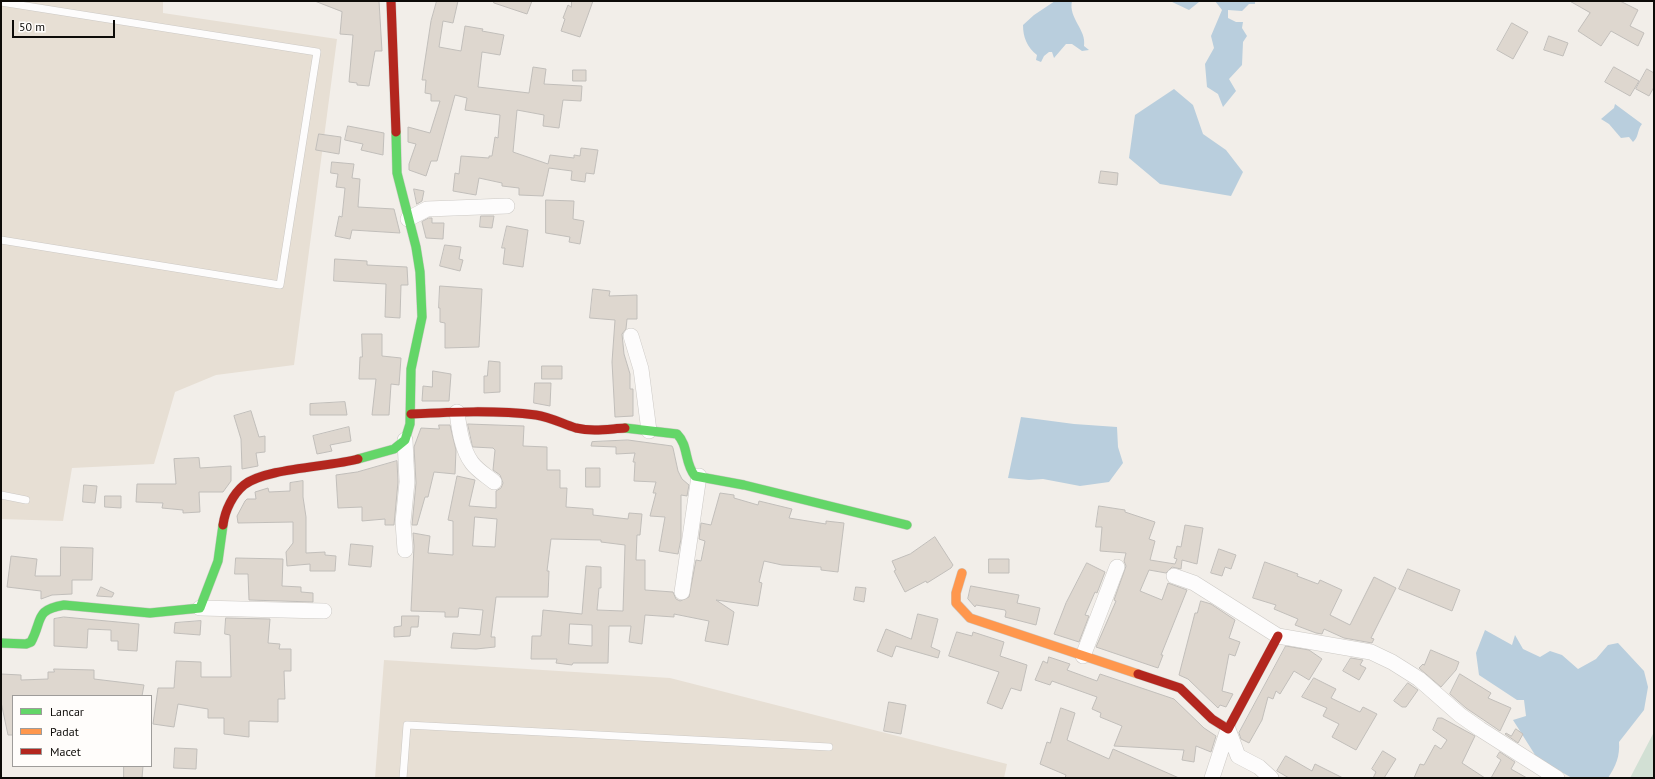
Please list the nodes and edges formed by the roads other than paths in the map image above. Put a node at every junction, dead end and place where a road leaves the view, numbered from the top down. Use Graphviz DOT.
graph roads {
  1 [pos="391,1"];
  2 [pos="1,2"];
  3 [pos="507,206"];
  4 [pos="408,219"];
  5 [pos="1,240"];
  6 [pos="631,336"];
  7 [pos="457,412"];
  8 [pos="411,414"];
  9 [pos="649,431"];
  10 [pos="405,440"];
  11 [pos="699,476"];
  12 [pos="494,482"];
  13 [pos="1,495"];
  14 [pos="26,500"];
  15 [pos="907,525"];
  16 [pos="405,550"];
  17 [pos="1117,567"];
  18 [pos="962,573"];
  19 [pos="1174,576"];
  20 [pos="682,592"];
  21 [pos="200,608"];
  22 [pos="324,611"];
  23 [pos="1278,636"];
  24 [pos="1,643"];
  25 [pos="1083,656"];
  26 [pos="1228,729"];
  27 [pos="829,747"];
  28 [pos="403,778"];
  29 [pos="1212,778"];
  30 [pos="1271,778"];
  31 [pos="1558,778"];
  1 -- 4 [label="street"];
  2 -- 5 [label="lane"];
  3 -- 4 [label="street"];
  4 -- 8 [label="street"];
  6 -- 9 [label="street"];
  7 -- 8 [label="street"];
  7 -- 9 [label="street"];
  7 -- 12 [label="street"];
  8 -- 10 [label="street"];
  9 -- 11 [label="street"];
  10 -- 16 [label="street"];
  10 -- 21 [label="street"];
  11 -- 15 [label="street"];
  11 -- 20 [label="street"];
  13 -- 14 [label="lane"];
  17 -- 25 [label="street"];
  18 -- 25 [label="street"];
  19 -- 23 [label="street"];
  21 -- 22 [label="street"];
  21 -- 24 [label="street"];
  23 -- 26 [label="street"];
  23 -- 31 [label="street"];
  25 -- 26 [label="street"];
  26 -- 29 [label="street"];
  26 -- 30 [label="street"];
  27 -- 28 [label="lane"];
}
